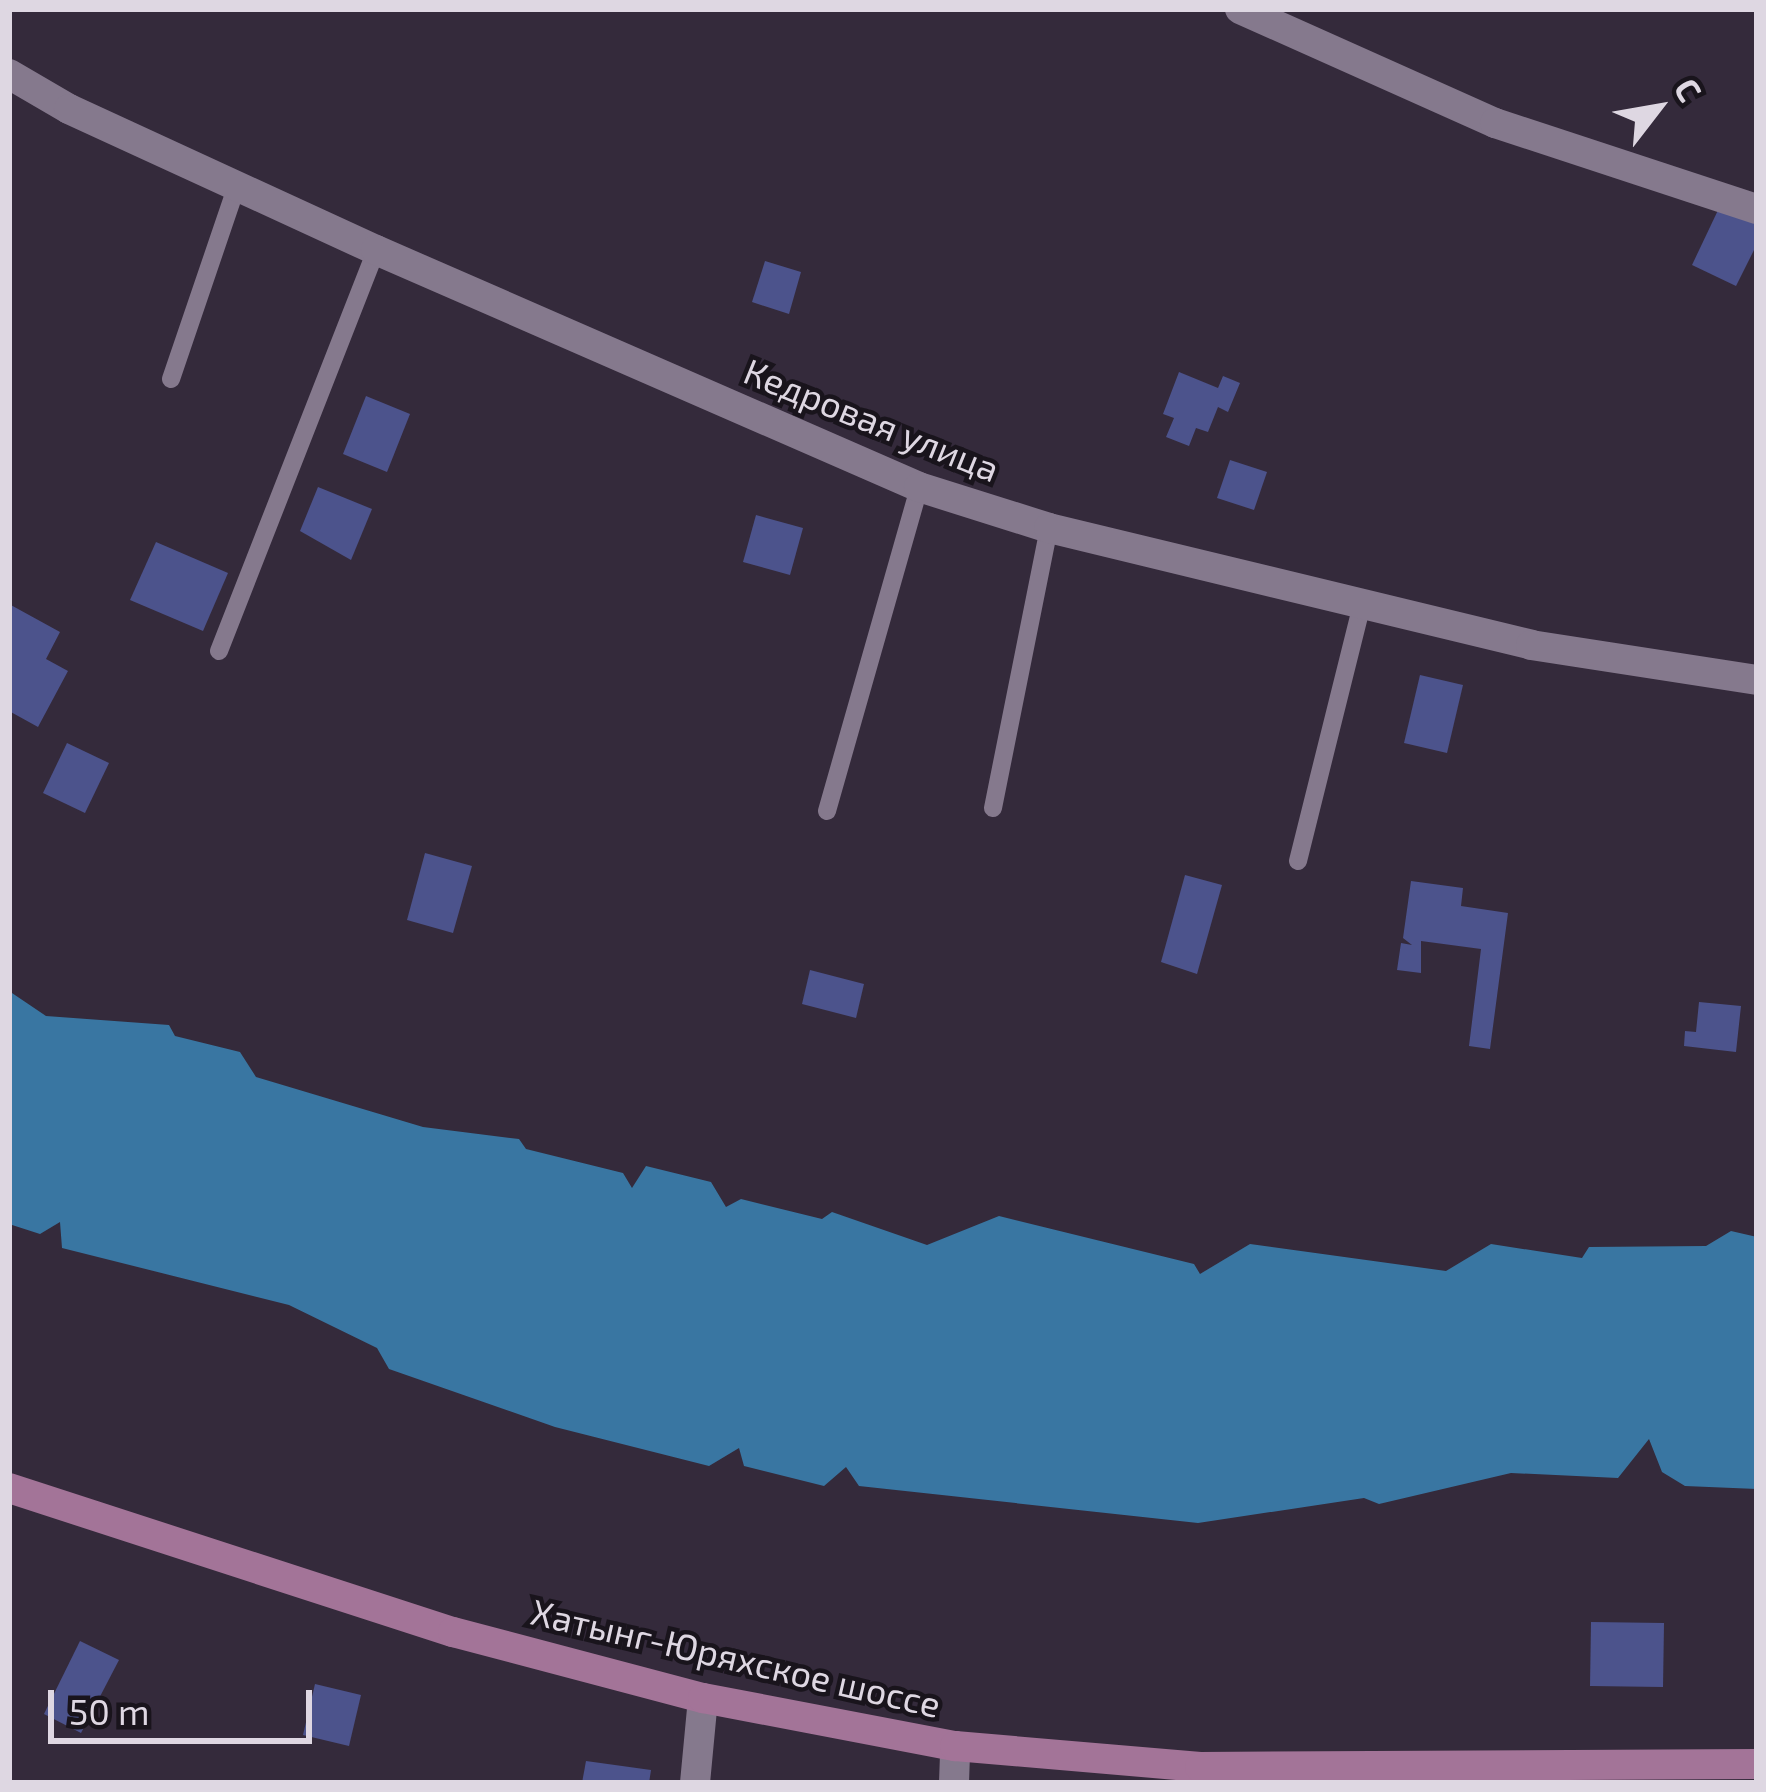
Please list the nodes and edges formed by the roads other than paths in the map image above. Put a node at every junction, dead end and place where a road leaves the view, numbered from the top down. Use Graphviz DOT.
graph roads {
  1 [pos="1240,9"];
  2 [pos="9,74"];
  3 [pos="237,185"];
  4 [pos="1757,209"];
  5 [pos="376,250"];
  6 [pos="171,379"];
  7 [pos="920,487"];
  8 [pos="1049,528"];
  9 [pos="1362,604"];
  10 [pos="219,651"];
  11 [pos="1757,680"];
  12 [pos="993,808"];
  13 [pos="827,811"];
  14 [pos="1298,861"];
  15 [pos="9,1488"];
  16 [pos="703,1698"];
  17 [pos="955,1746"];
  18 [pos="1757,1764"];
  19 [pos="1596,1774"];
  20 [pos="1200,1775"];
  21 [pos="695,1783"];
  22 [pos="954,1783"];
  1 -- 4 [label="street"];
  2 -- 3 [label="street, Кедровая улица"];
  3 -- 5 [label="street, Кедровая улица"];
  3 -- 6 [label="lane"];
  5 -- 7 [label="street, Кедровая улица"];
  5 -- 10 [label="lane"];
  7 -- 8 [label="street, Кедровая улица"];
  7 -- 13 [label="lane"];
  8 -- 9 [label="street, Кедровая улица"];
  8 -- 12 [label="lane"];
  9 -- 11 [label="street, Кедровая улица"];
  9 -- 14 [label="lane"];
  15 -- 16 [label="main road, Хатынг-Юряхское шоссе"];
  16 -- 17 [label="main road, Хатынг-Юряхское шоссе"];
  16 -- 21 [label="street"];
  17 -- 20 [label="main road, Хатынг-Юряхское шоссе"];
  17 -- 22 [label="street"];
  18 -- 19 [label="main road, Хатынг-Юряхское шоссе"];
  19 -- 20 [label="main road, Хатынг-Юряхское шоссе"];
}
